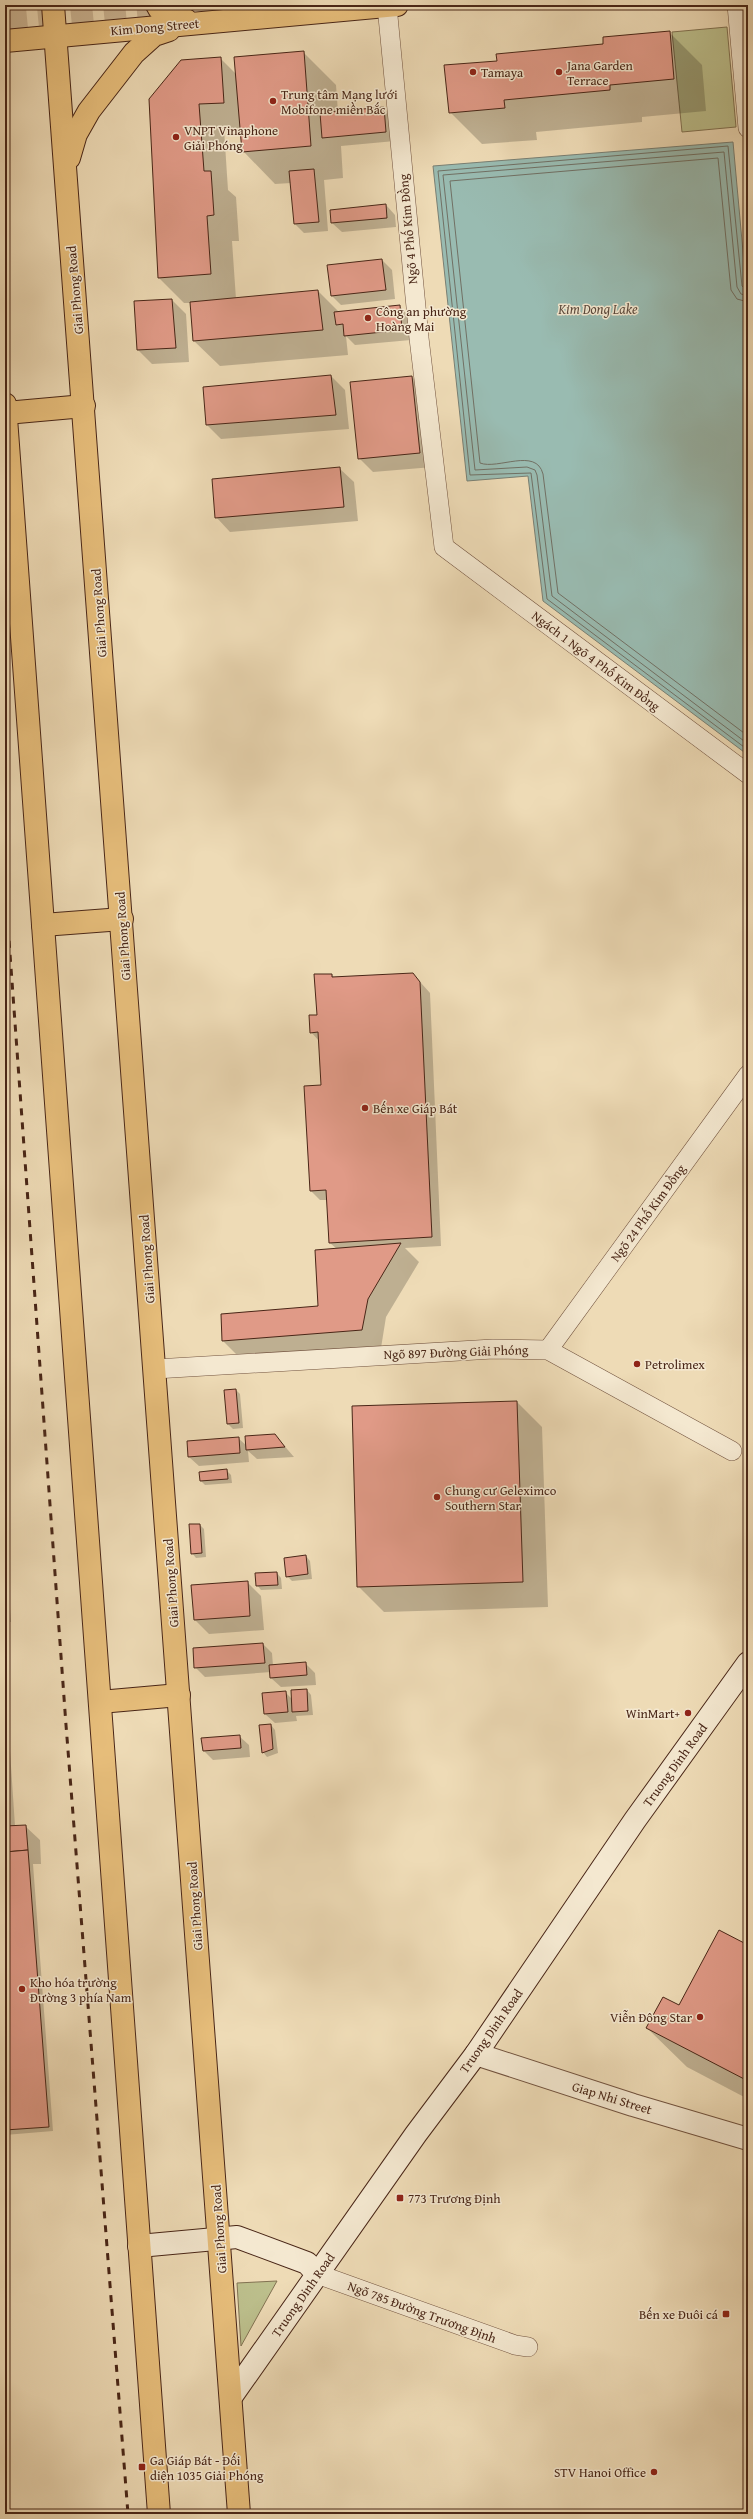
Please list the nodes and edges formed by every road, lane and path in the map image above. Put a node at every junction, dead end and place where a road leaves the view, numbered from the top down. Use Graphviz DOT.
graph roads {
  1 [pos="53,5"];
  2 [pos="157,5"];
  3 [pos="392,5"];
  4 [pos="737,5"];
  5 [pos="207,22"];
  6 [pos="55,36"];
  7 [pos="5,41"];
  8 [pos="748,128"];
  9 [pos="66,173"];
  10 [pos="84,406"];
  11 [pos="5,408"];
  12 [pos="444,547"];
  13 [pos="748,774"];
  14 [pos="122,927"];
  15 [pos="44,933"];
  16 [pos="748,1075"];
  17 [pos="548,1350"];
  18 [pos="155,1369"];
  19 [pos="732,1451"];
  20 [pos="748,1663"];
  21 [pos="179,1695"];
  22 [pos="100,1702"];
  23 [pos="476,2054"];
  24 [pos="748,2139"];
  25 [pos="220,2240"];
  26 [pos="139,2246"];
  27 [pos="317,2274"];
  28 [pos="528,2347"];
  29 [pos="231,2397"];
  30 [pos="159,2514"];
  31 [pos="239,2514"];
  1 -- 6 [label="main road, Giai Phong Road"];
  2 -- 5 [label="main road"];
  3 -- 5 [label="main road, Kim Dong Street"];
  3 -- 12 [label="street, Ngõ 4 Phố Kim Đồng"];
  4 -- 8 [label="street"];
  5 -- 6 [label="main road, Kim Dong Street"];
  5 -- 9 [label="main road"];
  6 -- 7 [label="main road, Kim Dong Street"];
  6 -- 9 [label="main road, Giai Phong Road"];
  9 -- 10 [label="main road, Giai Phong Road"];
  10 -- 11 [label="main road"];
  10 -- 14 [label="main road, Giai Phong Road"];
  11 -- 15 [label="main road"];
  12 -- 13 [label="street, Ngách 1 Ngõ 4 Phố Kim Đồng"];
  14 -- 15 [label="main road"];
  14 -- 18 [label="main road, Giai Phong Road"];
  15 -- 22 [label="main road"];
  16 -- 17 [label="street, Ngõ 24 Phố Kim Đồng"];
  17 -- 18 [label="street, Ngõ 897 Đường Giải Phóng"];
  17 -- 19 [label="street, Ngõ 897 Đường Giải Phóng"];
  18 -- 21 [label="main road, Giai Phong Road"];
  20 -- 23 [label="main road, Truong Dinh Road"];
  21 -- 22 [label="main road"];
  21 -- 25 [label="main road, Giai Phong Road"];
  22 -- 26 [label="main road"];
  23 -- 24 [label="main road, Giap Nhi Street"];
  23 -- 27 [label="main road, Truong Dinh Road"];
  25 -- 26 [label="main road"];
  25 -- 27 [label="main road"];
  25 -- 29 [label="main road, Giai Phong Road"];
  26 -- 30 [label="main road"];
  27 -- 28 [label="street, Ngõ 785 Đường Trương Định"];
  27 -- 29 [label="main road, Truong Dinh Road"];
  29 -- 31 [label="main road, Giai Phong Road"];
}
